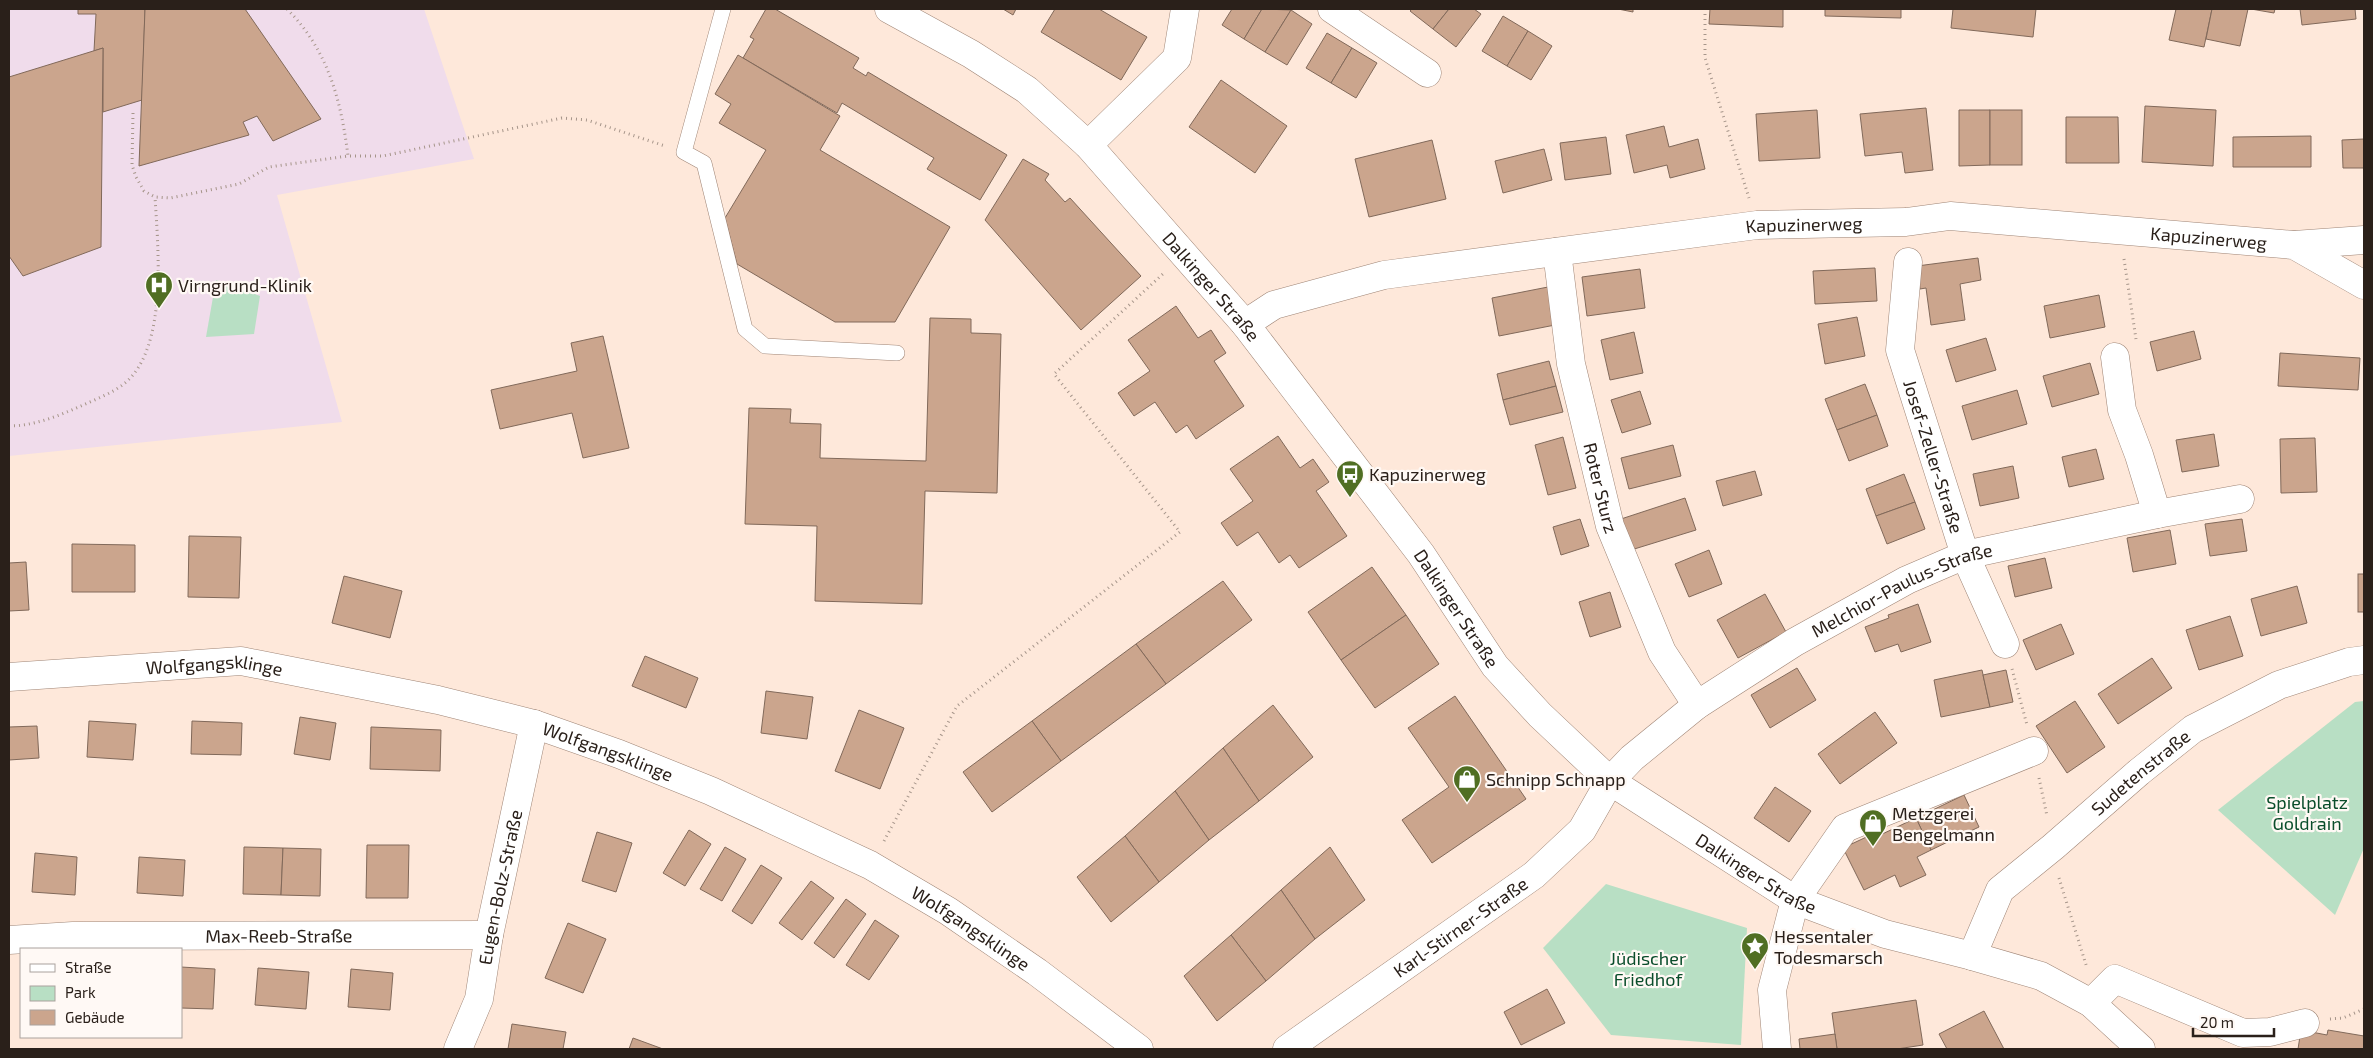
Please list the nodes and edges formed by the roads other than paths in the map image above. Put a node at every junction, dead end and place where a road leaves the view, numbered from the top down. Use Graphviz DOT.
graph roads {
  1 [pos="723,9"];
  2 [pos="889,9"];
  3 [pos="1185,9"];
  4 [pos="1332,9"];
  5 [pos="1427,73"];
  6 [pos="1088,145"];
  7 [pos="2364,240"];
  8 [pos="2294,245"];
  9 [pos="1557,252"];
  10 [pos="1908,262"];
  11 [pos="2364,285"];
  12 [pos="1244,324"];
  13 [pos="897,353"];
  14 [pos="2115,357"];
  15 [pos="2240,499"];
  16 [pos="2157,514"];
  17 [pos="1964,555"];
  18 [pos="2005,644"];
  19 [pos="2364,660"];
  20 [pos="9,677"];
  21 [pos="1697,705"];
  22 [pos="534,724"];
  23 [pos="2034,751"];
  24 [pos="1610,781"];
  25 [pos="1795,900"];
  26 [pos="490,935"];
  27 [pos="9,940"];
  28 [pos="1972,956"];
  29 [pos="2091,1004"];
  30 [pos="2305,1023"];
  31 [pos="458,1049"];
  32 [pos="1139,1049"];
  33 [pos="1287,1049"];
  34 [pos="1777,1049"];
  35 [pos="2141,1049"];
  1 -- 13 [label="lane"];
  2 -- 6 [label="street, Dalkinger Straße"];
  3 -- 6 [label="street"];
  4 -- 5 [label="street"];
  6 -- 12 [label="street, Dalkinger Straße"];
  7 -- 8 [label="street"];
  8 -- 9 [label="street, Kapuzinerweg"];
  8 -- 11 [label="street, Kapuzinerweg"];
  9 -- 12 [label="street, Kapuzinerweg"];
  9 -- 21 [label="street, Roter Sturz"];
  10 -- 17 [label="street, Josef-Zeller-Straße"];
  12 -- 24 [label="street, Dalkinger Straße"];
  14 -- 16 [label="street"];
  15 -- 16 [label="street, Melchior-Paulus-Straße"];
  16 -- 17 [label="street, Melchior-Paulus-Straße"];
  17 -- 18 [label="street, Josef-Zeller-Straße"];
  17 -- 21 [label="street, Melchior-Paulus-Straße"];
  19 -- 28 [label="street, Sudetenstraße"];
  20 -- 22 [label="street, Wolfgangsklinge"];
  21 -- 24 [label="street, Melchior-Paulus-Straße"];
  22 -- 26 [label="street, Eugen-Bolz-Straße"];
  22 -- 32 [label="street, Wolfgangsklinge"];
  23 -- 25 [label="street"];
  24 -- 25 [label="street, Dalkinger Straße"];
  24 -- 33 [label="street, Karl-Stirner-Straße"];
  25 -- 28 [label="street, Dalkinger Straße"];
  25 -- 34 [label="street"];
  26 -- 27 [label="street, Max-Reeb-Straße"];
  26 -- 31 [label="street, Eugen-Bolz-Straße"];
  28 -- 29 [label="street, Dalkinger Straße"];
  29 -- 30 [label="street"];
  29 -- 35 [label="street, Dalkinger Straße"];
}
